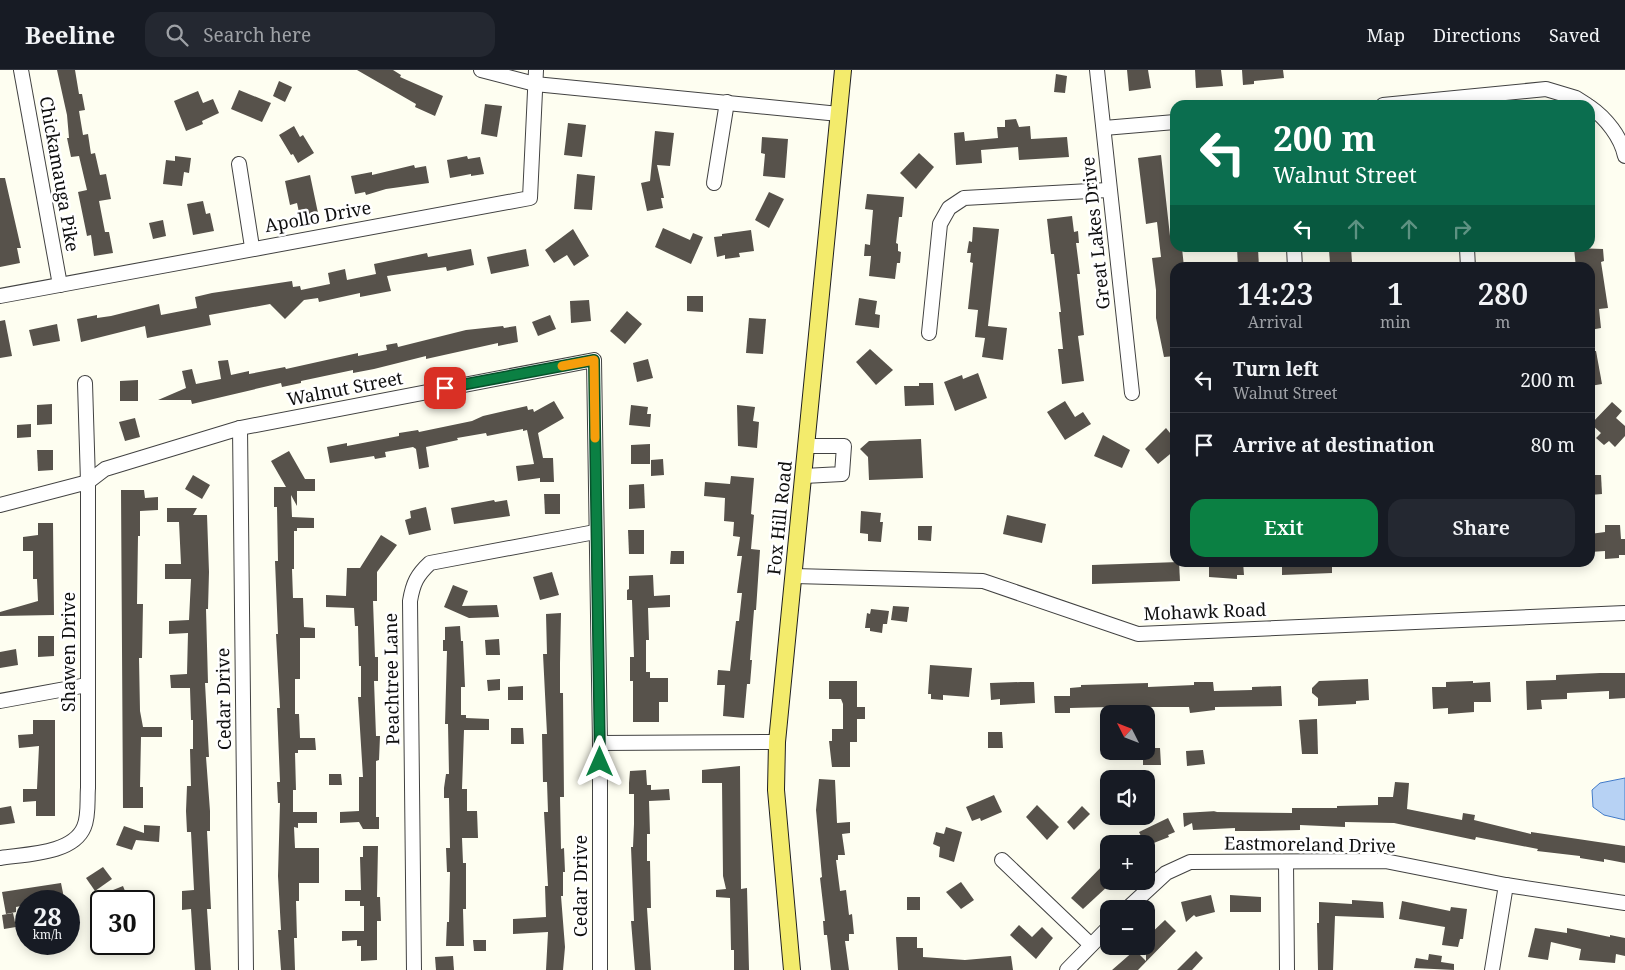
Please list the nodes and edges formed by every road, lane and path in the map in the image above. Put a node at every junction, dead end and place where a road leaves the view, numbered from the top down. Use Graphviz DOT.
graph roads {
  1 [pos="21,70"];
  2 [pos="481,70"];
  3 [pos="843,70"];
  4 [pos="1096,70"];
  5 [pos="536,77"];
  6 [pos="1474,100"];
  7 [pos="1579,100"];
  8 [pos="727,102"];
  9 [pos="1595,110"];
  10 [pos="839,114"];
  11 [pos="1170,122"];
  12 [pos="1104,128"];
  13 [pos="1625,156"];
  14 [pos="238,164"];
  15 [pos="714,183"];
  16 [pos="1108,190"];
  17 [pos="252,247"];
  18 [pos="60,285"];
  19 [pos="0,296"];
  20 [pos="929,333"];
  21 [pos="85,383"];
  22 [pos="1132,393"];
  23 [pos="240,428"];
  24 [pos="807,446"];
  25 [pos="804,476"];
  26 [pos="88,482"];
  27 [pos="0,505"];
  28 [pos="596,532"];
  29 [pos="794,576"];
  30 [pos="1625,613"];
  31 [pos="87,685"];
  32 [pos="0,701"];
  33 [pos="777,742"];
  34 [pos="600,743"];
  35 [pos="0,858"];
  36 [pos="1002,860"];
  37 [pos="1286,862"];
  38 [pos="1506,885"];
  39 [pos="1137,900"];
  40 [pos="1625,903"];
  41 [pos="1100,936"];
  42 [pos="1091,945"];
  43 [pos="246,970"];
  44 [pos="414,970"];
  45 [pos="600,970"];
  46 [pos="792,970"];
  47 [pos="1067,970"];
  48 [pos="1287,970"];
  49 [pos="1492,970"];
  1 -- 18 [label="street, Chickamauga Pike"];
  2 -- 5 [label="street"];
  3 -- 10 [label="main road, Fox Hill Road"];
  4 -- 12 [label="street, Great Lakes Drive"];
  5 -- 8 [label="street"];
  5 -- 17 [label="street, Apollo Drive"];
  6 -- 7 [label="street"];
  8 -- 10 [label="street"];
  8 -- 15 [label="street"];
  9 -- 13 [label="street"];
  10 -- 24 [label="main road, Fox Hill Road"];
  11 -- 12 [label="street"];
  12 -- 16 [label="street, Great Lakes Drive"];
  14 -- 17 [label="street"];
  16 -- 20 [label="street"];
  16 -- 22 [label="street, Great Lakes Drive"];
  17 -- 18 [label="street, Apollo Drive"];
  18 -- 19 [label="street, Apollo Drive"];
  21 -- 26 [label="street, Shawen Drive"];
  23 -- 26 [label="street, Walnut Street"];
  23 -- 28 [label="street, Walnut Street"];
  23 -- 43 [label="street, Cedar Drive"];
  24 -- 25 [label="main road, Fox Hill Road"];
  24 -- 25 [label="street"];
  25 -- 29 [label="main road, Fox Hill Road"];
  26 -- 27 [label="street, Walnut Street"];
  26 -- 31 [label="street, Shawen Drive"];
  28 -- 34 [label="street, Walnut Street"];
  28 -- 44 [label="street, Peachtree Lane"];
  29 -- 30 [label="street, Mohawk Road"];
  29 -- 33 [label="main road, Fox Hill Road"];
  31 -- 32 [label="street"];
  31 -- 35 [label="street, Shawen Drive"];
  33 -- 34 [label="street"];
  33 -- 46 [label="main road, Fox Hill Road"];
  34 -- 45 [label="street, Cedar Drive"];
  36 -- 42 [label="street"];
  37 -- 38 [label="street, Eastmoreland Drive"];
  37 -- 39 [label="street, Eastmoreland Drive"];
  37 -- 48 [label="street"];
  38 -- 40 [label="street, Eastmoreland Drive"];
  38 -- 49 [label="street"];
  41 -- 42 [label="street"];
  42 -- 47 [label="street"];
}
